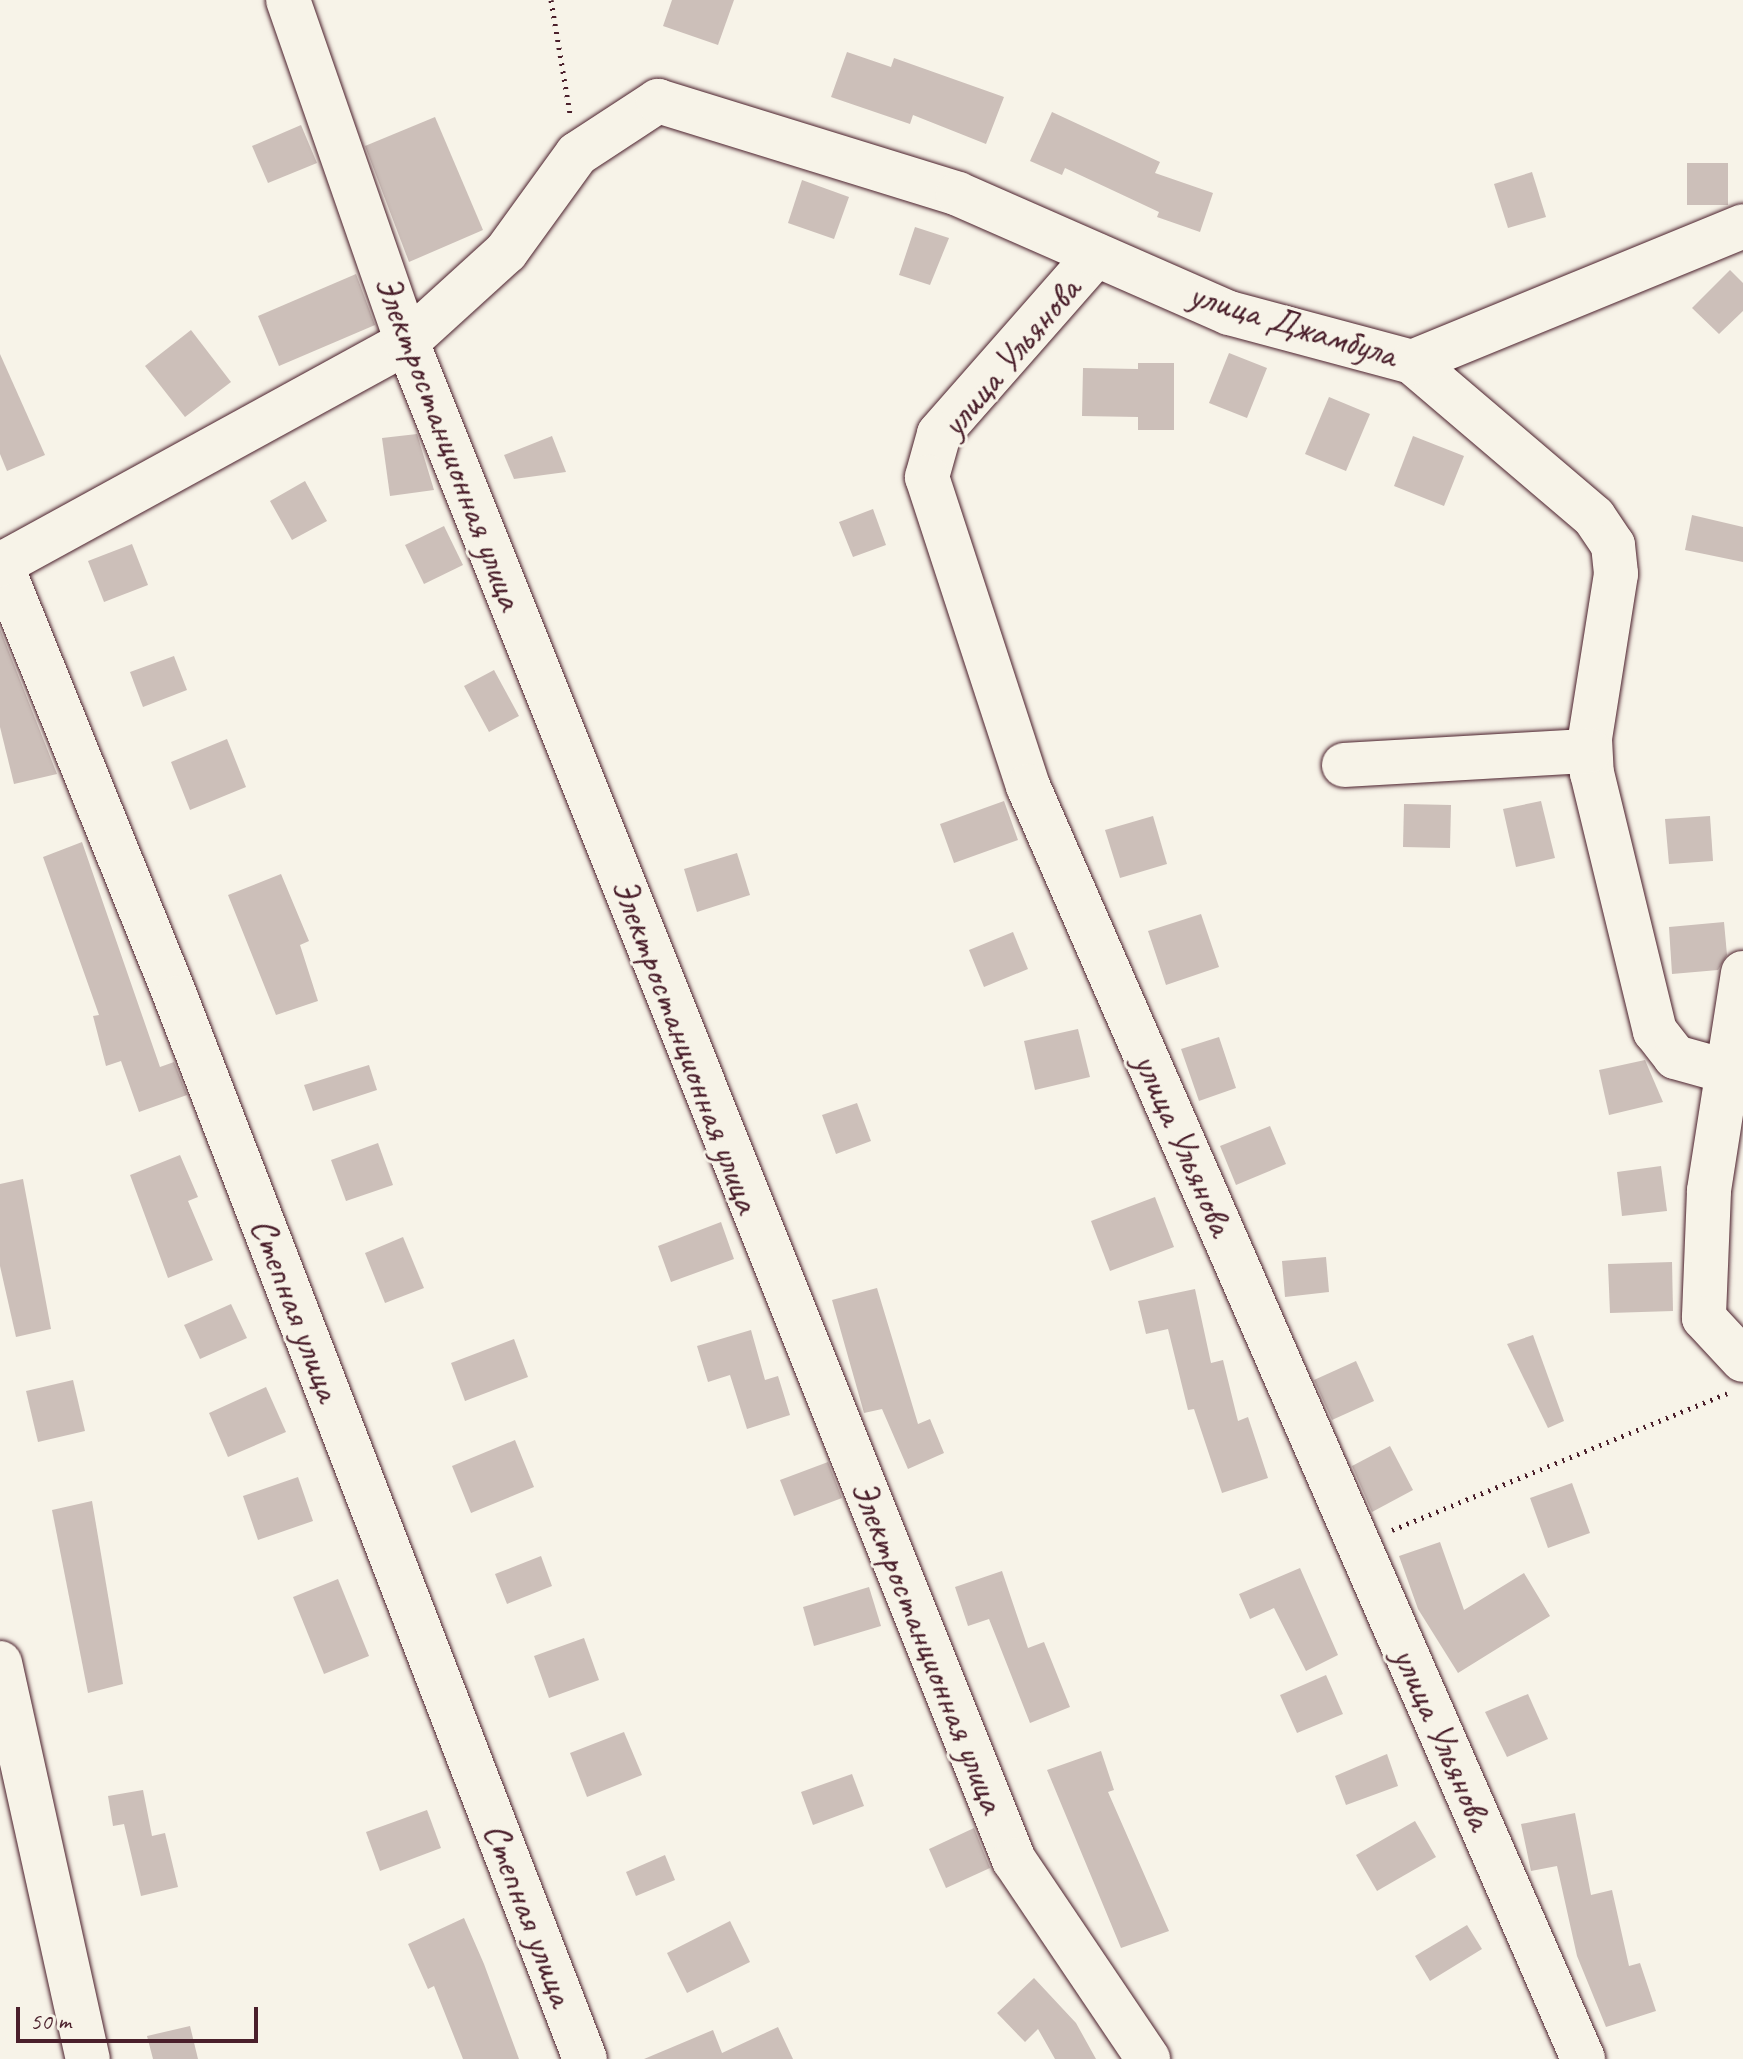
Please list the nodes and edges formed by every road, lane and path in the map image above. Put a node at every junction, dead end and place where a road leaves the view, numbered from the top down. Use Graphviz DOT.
graph roads {
  1 [pos="288,0"];
  2 [pos="551,0"];
  3 [pos="577,154"];
  4 [pos="1743,226"];
  5 [pos="1096,255"];
  6 [pos="407,342"];
  7 [pos="1412,362"];
  8 [pos="0,564"];
  9 [pos="1590,751"];
  10 [pos="1344,765"];
  11 [pos="1743,973"];
  12 [pos="1737,1076"];
  13 [pos="1743,1360"];
  14 [pos="1743,1387"];
  15 [pos="1358,1543"];
  16 [pos="0,1663"];
  17 [pos="88,2059"];
  18 [pos="585,2059"];
  19 [pos="1148,2059"];
  20 [pos="1583,2059"];
  1 -- 6 [label="street, Электростанционная улица"];
  2 -- 3 [label="path"];
  3 -- 5 [label="street, улица Джамбула"];
  3 -- 6 [label="street"];
  4 -- 7 [label="street, улица Джамбула"];
  5 -- 7 [label="street, улица Джамбула"];
  5 -- 15 [label="street, улица Ульянова"];
  6 -- 8 [label="street"];
  6 -- 19 [label="street, Электростанционная улица"];
  7 -- 9 [label="street"];
  8 -- 18 [label="street, Степная улица"];
  9 -- 10 [label="street"];
  9 -- 12 [label="street"];
  11 -- 12 [label="street"];
  12 -- 13 [label="street"];
  14 -- 15 [label="path"];
  15 -- 20 [label="street, улица Ульянова"];
  16 -- 17 [label="street"];
}
